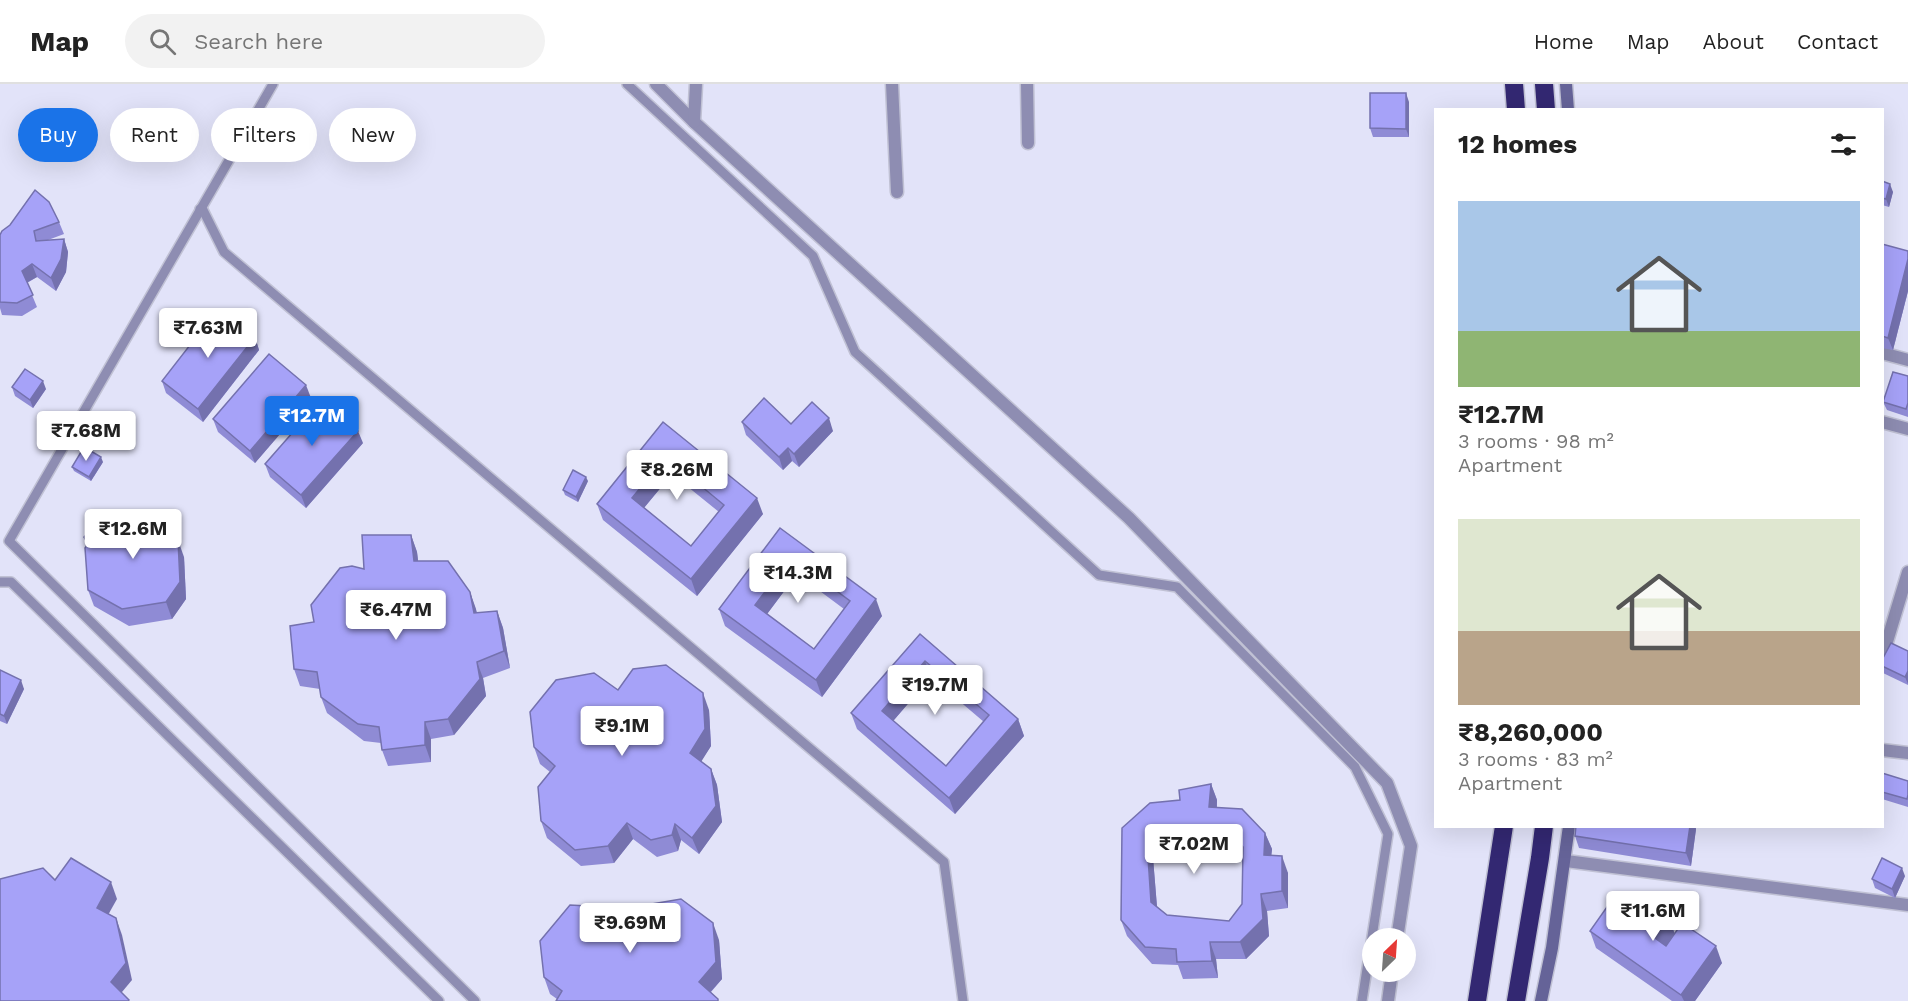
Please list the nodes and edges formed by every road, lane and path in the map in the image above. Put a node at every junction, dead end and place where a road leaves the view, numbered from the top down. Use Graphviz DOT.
graph roads {
  1 [pos="273,84"];
  2 [pos="627,84"];
  3 [pos="656,84"];
  4 [pos="696,84"];
  5 [pos="892,84"];
  6 [pos="1027,84"];
  7 [pos="1514,84"];
  8 [pos="1544,84"];
  9 [pos="1566,84"];
  10 [pos="1516,108"];
  11 [pos="1546,108"];
  12 [pos="1568,108"];
  13 [pos="694,122"];
  14 [pos="1028,142"];
  15 [pos="897,192"];
  16 [pos="200,209"];
  17 [pos="1884,354"];
  18 [pos="1908,360"];
  19 [pos="1884,423"];
  20 [pos="1908,429"];
  21 [pos="1908,572"];
  22 [pos="0,582"];
  23 [pos="1884,651"];
  24 [pos="1884,750"];
  25 [pos="1908,753"];
  26 [pos="1503,828"];
  27 [pos="1544,828"];
  28 [pos="1569,828"];
  29 [pos="1566,861"];
  30 [pos="1908,905"];
  31 [pos="1399,928"];
  32 [pos="1391,982"];
  33 [pos="439,1001"];
  34 [pos="475,1001"];
  35 [pos="963,1001"];
  36 [pos="1362,1001"];
  37 [pos="1388,1001"];
  38 [pos="1478,1001"];
  39 [pos="1516,1001"];
  40 [pos="1541,1001"];
  1 -- 16 [label="lane"];
  2 -- 36 [label="lane"];
  3 -- 13 [label="street"];
  4 -- 13 [label="street"];
  5 -- 15 [label="street"];
  6 -- 14 [label="street"];
  7 -- 10 [label="highway"];
  8 -- 11 [label="highway"];
  9 -- 12 [label="street"];
  13 -- 31 [label="street"];
  16 -- 34 [label="lane"];
  16 -- 35 [label="lane"];
  17 -- 18 [label="street"];
  19 -- 20 [label="street"];
  21 -- 23 [label="street"];
  22 -- 33 [label="lane"];
  24 -- 25 [label="street"];
  26 -- 38 [label="highway"];
  27 -- 39 [label="highway"];
  28 -- 29 [label="street"];
  29 -- 30 [label="street"];
  29 -- 40 [label="street"];
  32 -- 37 [label="street"];
}
